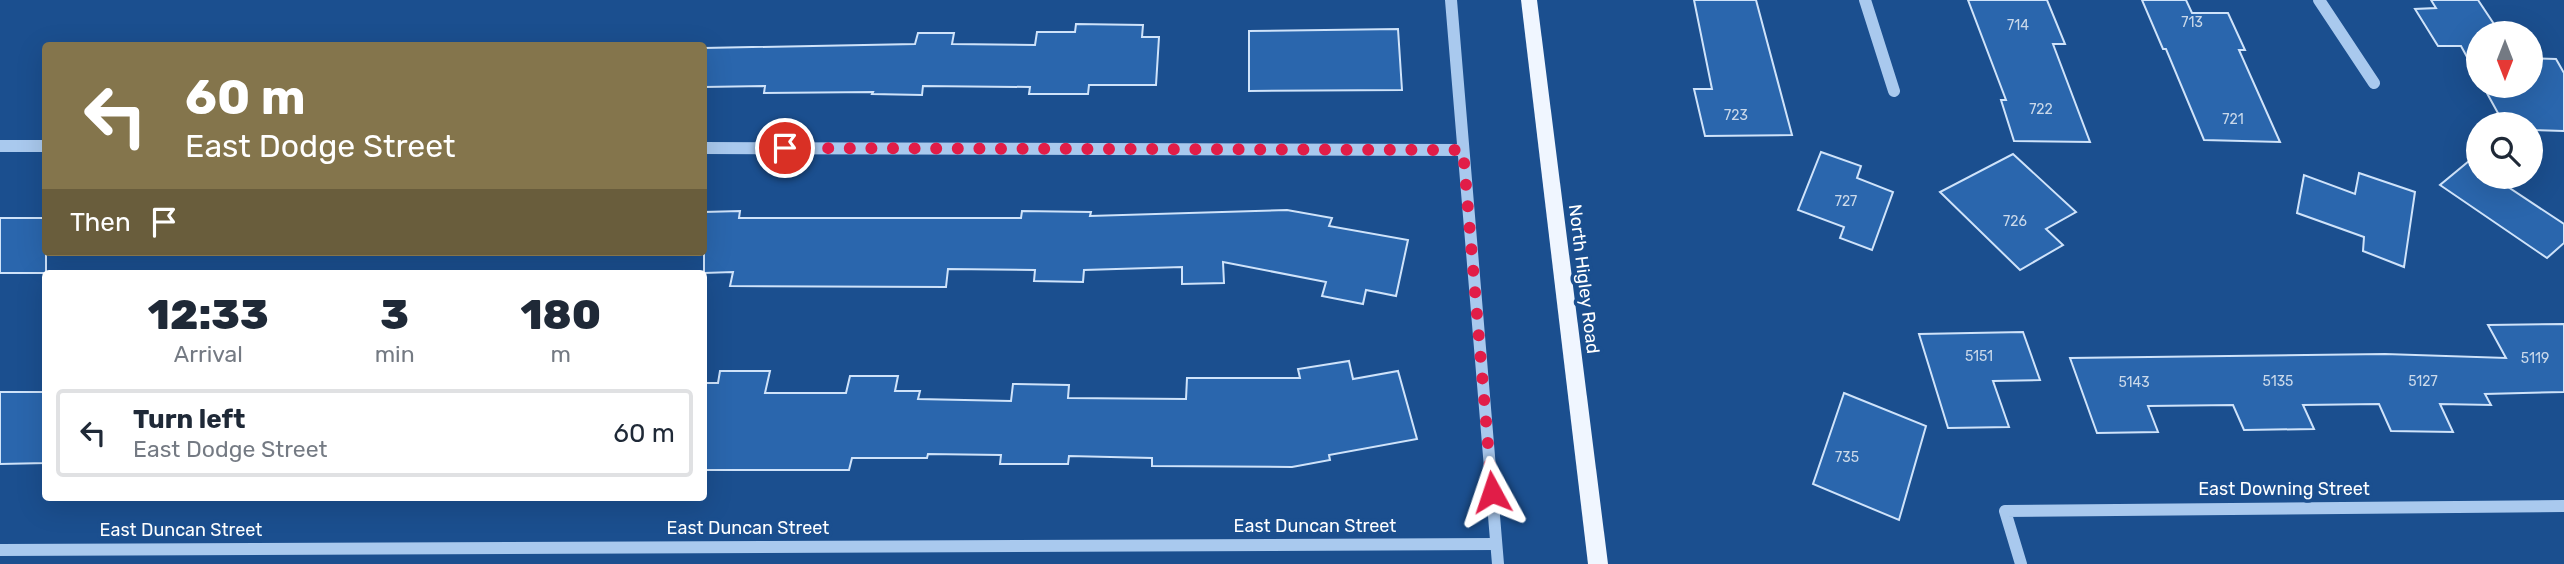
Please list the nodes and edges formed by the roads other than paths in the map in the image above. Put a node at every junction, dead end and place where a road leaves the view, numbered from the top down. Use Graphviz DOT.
graph roads {
  1 [pos="1451,0"];
  2 [pos="1528,0"];
  3 [pos="1865,0"];
  4 [pos="2319,0"];
  5 [pos="2374,83"];
  6 [pos="1894,92"];
  7 [pos="0,146"];
  8 [pos="42,146"];
  9 [pos="707,148"];
  10 [pos="1463,150"];
  11 [pos="2564,506"];
  12 [pos="1496,544"];
  13 [pos="0,550"];
  14 [pos="1498,564"];
  15 [pos="1598,564"];
  16 [pos="2021,564"];
  1 -- 10 [label="street"];
  2 -- 15 [label="main road, North Higley Road"];
  3 -- 6 [label="street"];
  4 -- 5 [label="street"];
  7 -- 8 [label="street"];
  9 -- 10 [label="street"];
  10 -- 12 [label="street"];
  11 -- 16 [label="street, East Downing Street"];
  12 -- 13 [label="street, East Duncan Street"];
  12 -- 14 [label="street"];
}
